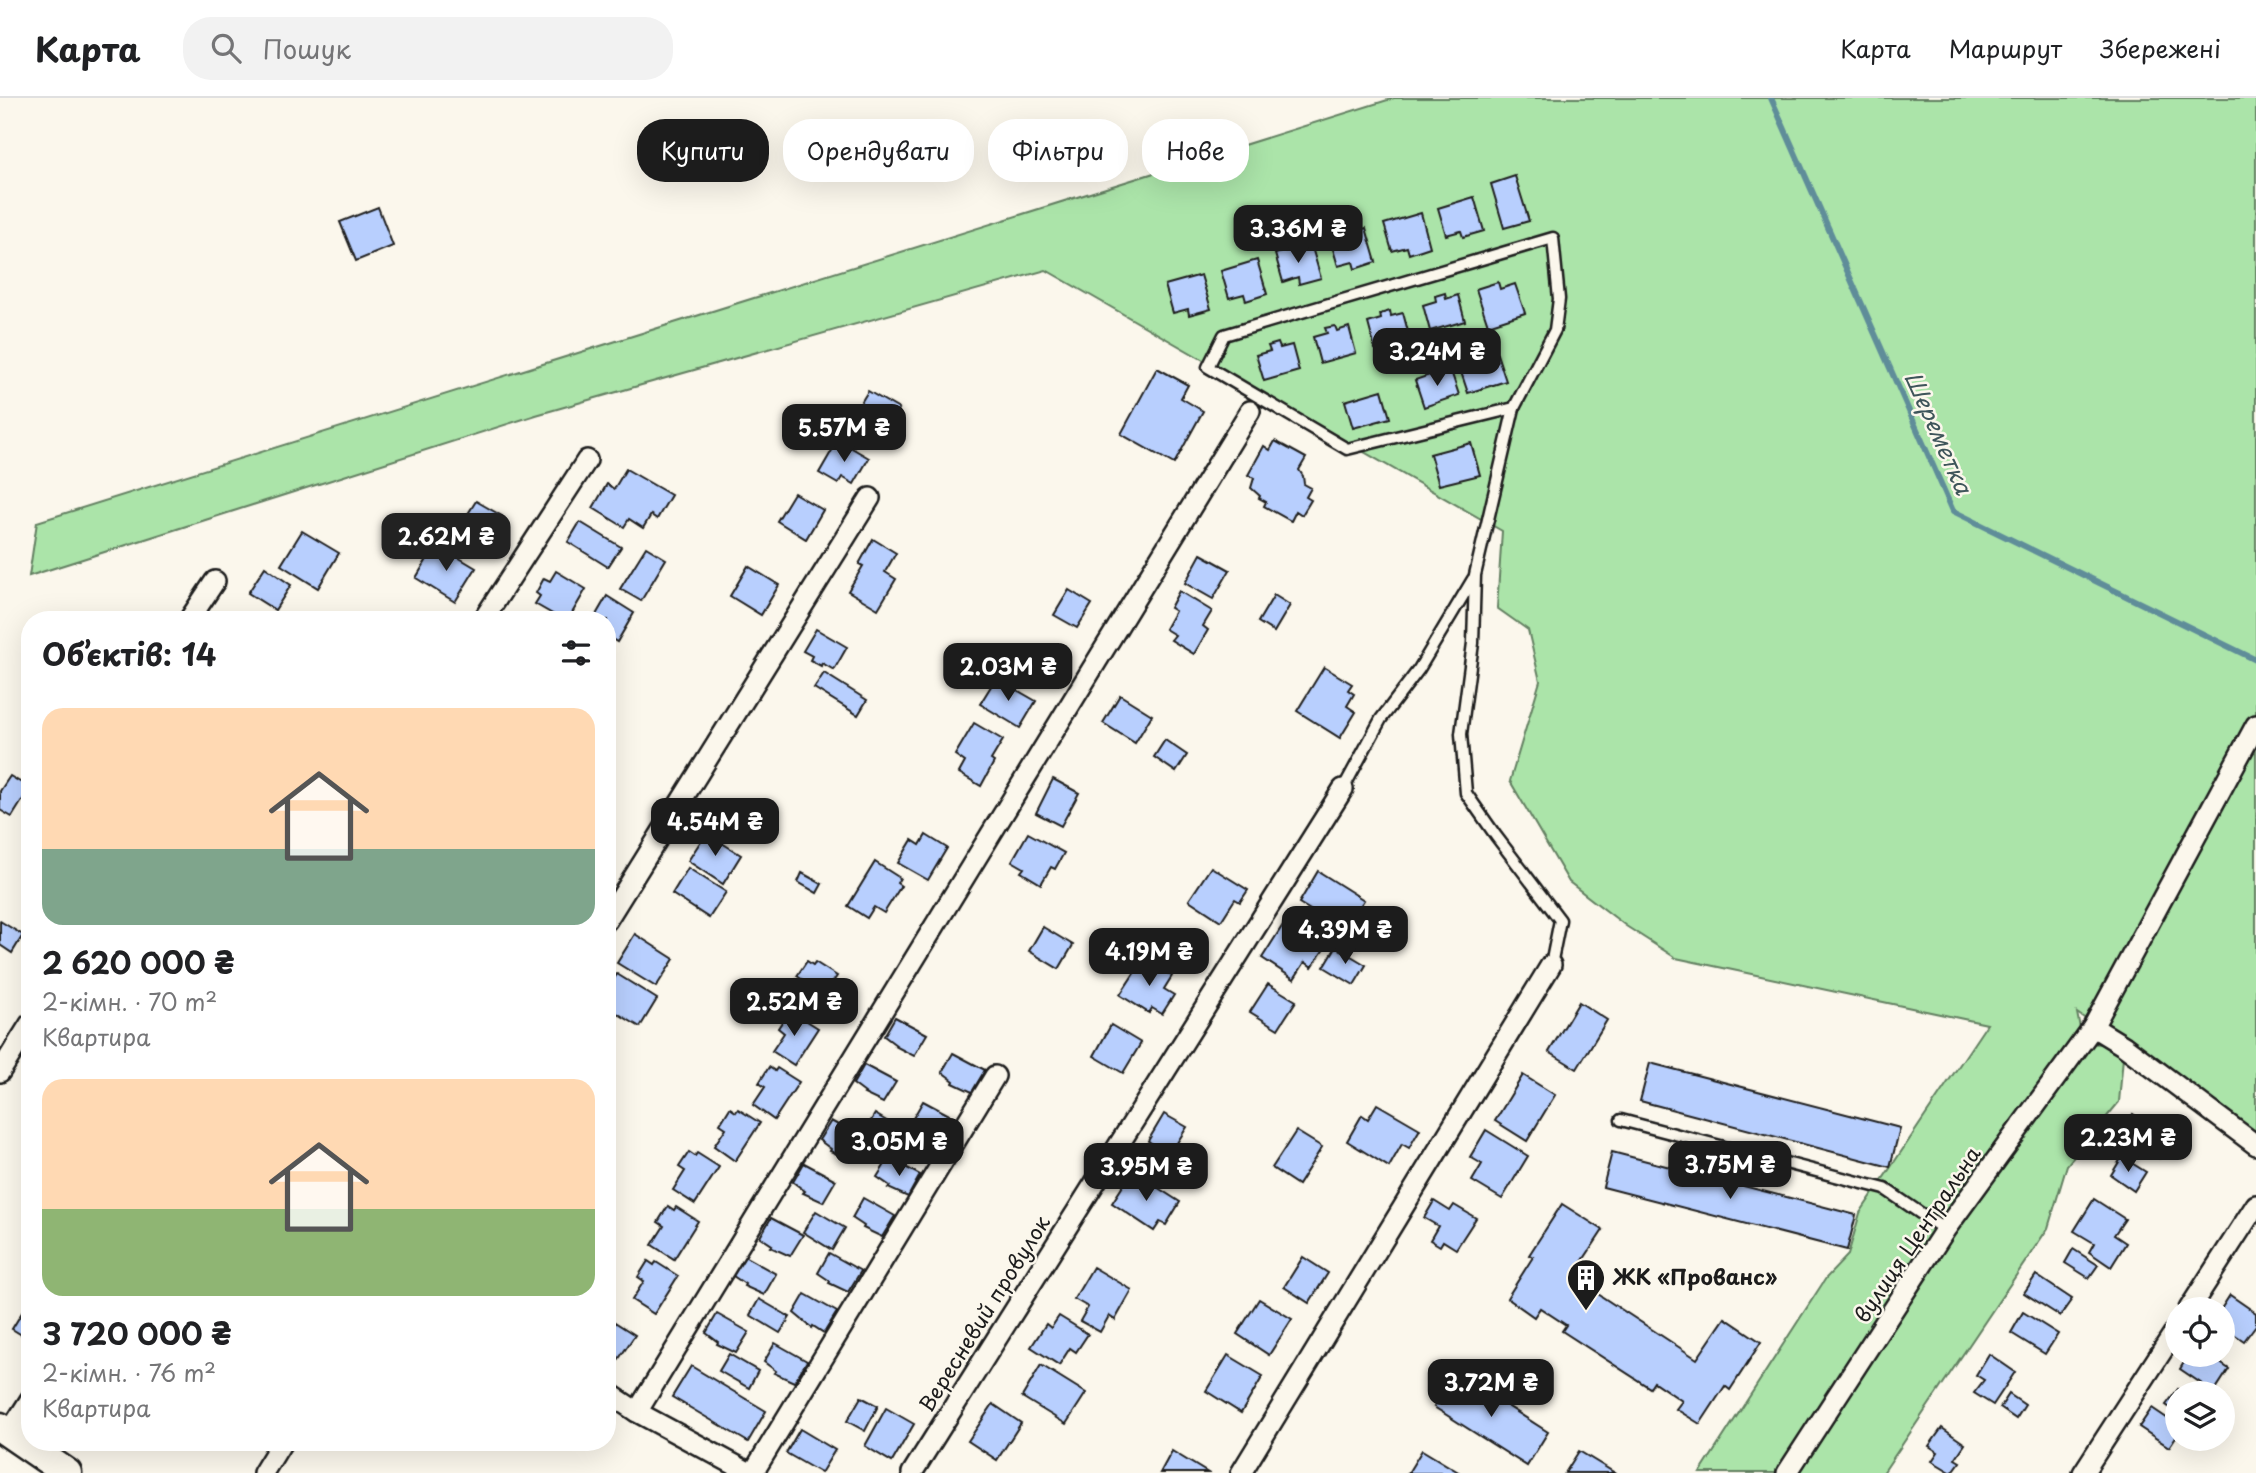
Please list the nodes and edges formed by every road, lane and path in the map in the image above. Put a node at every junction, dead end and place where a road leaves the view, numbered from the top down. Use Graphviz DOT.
graph roads {
  1 [pos="1514,408"];
  2 [pos="1250,411"];
  3 [pos="587,460"];
  4 [pos="870,498"];
  5 [pos="1475,575"];
  6 [pos="215,581"];
  7 [pos="195,611"];
  8 [pos="489,611"];
  9 [pos="2256,725"];
  10 [pos="1343,789"];
  11 [pos="616,906"];
  12 [pos="1551,965"];
  13 [pos="2093,1027"];
  14 [pos="21,1038"];
  15 [pos="0,1072"];
  16 [pos="995,1076"];
  17 [pos="1621,1120"];
  18 [pos="2256,1145"];
  19 [pos="2256,1205"];
  20 [pos="1945,1230"];
  21 [pos="2197,1297"];
  22 [pos="2165,1347"];
  23 [pos="616,1398"];
  24 [pos="21,1411"];
  25 [pos="637,1412"];
  26 [pos="5,1430"];
  27 [pos="21,1441"];
  28 [pos="35,1451"];
  29 [pos="276,1451"];
  30 [pos="67,1473"];
  31 [pos="263,1473"];
  32 [pos="751,1473"];
  33 [pos="912,1473"];
  34 [pos="1241,1473"];
  35 [pos="1787,1473"];
  36 [pos="2083,1473"];
  1 -- 1 [label="lane"];
  1 -- 5 [label="lane"];
  2 -- 25 [label="street"];
  3 -- 8 [label="street"];
  4 -- 11 [label="street"];
  5 -- 10 [label="lane, Вересневий провулок"];
  5 -- 12 [label="lane"];
  6 -- 7 [label="street"];
  9 -- 13 [label="street, вулиця Центральна"];
  10 -- 33 [label="street, Вересневий провулок"];
  12 -- 34 [label="street"];
  13 -- 18 [label="street"];
  13 -- 20 [label="street, вулиця Центральна"];
  14 -- 15 [label="street"];
  16 -- 32 [label="street"];
  17 -- 20 [label="lane"];
  19 -- 21 [label="street"];
  20 -- 35 [label="street, вулиця Центральна"];
  22 -- 36 [label="street"];
  23 -- 25 [label="street"];
  24 -- 26 [label="street"];
  25 -- 32 [label="street"];
  26 -- 27 [label="street"];
  28 -- 30 [label="street"];
  29 -- 31 [label="street"];
}
